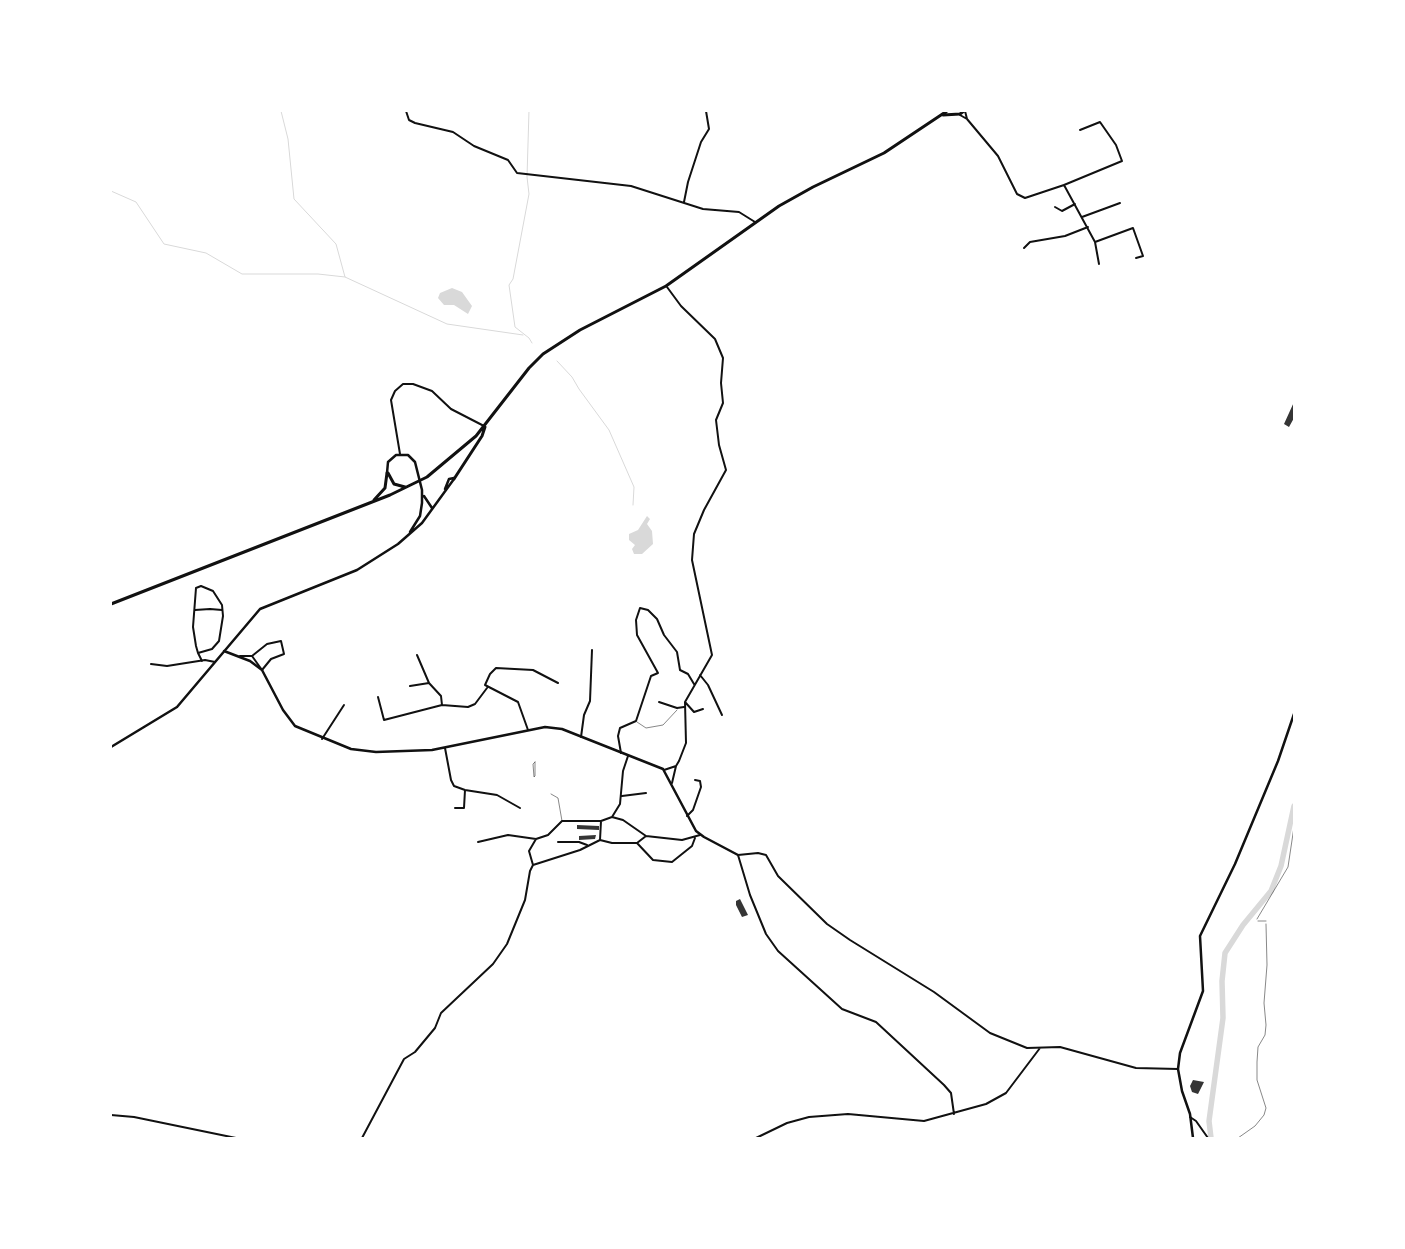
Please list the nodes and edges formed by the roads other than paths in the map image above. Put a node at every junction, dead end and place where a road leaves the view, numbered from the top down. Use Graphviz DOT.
graph roads {
  1 [pos="406,111"];
  2 [pos="706,111"];
  3 [pos="947,111"];
  4 [pos="964,111"];
  5 [pos="955,113"];
  6 [pos="940,115"];
  7 [pos="967,119"];
  8 [pos="1080,130"];
  9 [pos="1064,185"];
  10 [pos="684,202"];
  11 [pos="1120,203"];
  12 [pos="1075,204"];
  13 [pos="1056,207"];
  14 [pos="1082,217"];
  15 [pos="754,222"];
  16 [pos="1088,227"];
  17 [pos="1095,242"];
  18 [pos="1024,248"];
  19 [pos="1136,258"];
  20 [pos="1099,264"];
  21 [pos="666,286"];
  22 [pos="485,426"];
  23 [pos="400,454"];
  24 [pos="387,472"];
  25 [pos="454,478"];
  26 [pos="406,487"];
  27 [pos="423,495"];
  28 [pos="427,501"];
  29 [pos="372,502"];
  30 [pos="422,504"];
  31 [pos="433,508"];
  32 [pos="410,533"];
  33 [pos="111,604"];
  34 [pos="194,610"];
  35 [pos="222,610"];
  36 [pos="592,650"];
  37 [pos="224,651"];
  38 [pos="198,653"];
  39 [pos="417,655"];
  40 [pos="252,656"];
  41 [pos="238,657"];
  42 [pos="202,661"];
  43 [pos="215,662"];
  44 [pos="151,664"];
  45 [pos="262,670"];
  46 [pos="700,675"];
  47 [pos="429,683"];
  48 [pos="558,683"];
  49 [pos="694,684"];
  50 [pos="410,686"];
  51 [pos="487,688"];
  52 [pos="378,697"];
  53 [pos="659,702"];
  54 [pos="685,702"];
  55 [pos="344,705"];
  56 [pos="442,705"];
  57 [pos="684,706"];
  58 [pos="679,708"];
  59 [pos="703,709"];
  60 [pos="1294,714"];
  61 [pos="722,715"];
  62 [pos="636,720"];
  63 [pos="528,730"];
  64 [pos="581,737"];
  65 [pos="322,739"];
  66 [pos="111,747"];
  67 [pos="445,748"];
  68 [pos="621,752"];
  69 [pos="628,756"];
  70 [pos="676,766"];
  71 [pos="664,770"];
  72 [pos="694,780"];
  73 [pos="672,786"];
  74 [pos="465,790"];
  75 [pos="551,794"];
  76 [pos="646,794"];
  77 [pos="622,796"];
  78 [pos="455,808"];
  79 [pos="520,808"];
  80 [pos="687,816"];
  81 [pos="612,818"];
  82 [pos="562,821"];
  83 [pos="601,821"];
  84 [pos="700,834"];
  85 [pos="646,836"];
  86 [pos="695,838"];
  87 [pos="536,839"];
  88 [pos="600,840"];
  89 [pos="478,842"];
  90 [pos="558,842"];
  91 [pos="637,843"];
  92 [pos="587,845"];
  93 [pos="738,855"];
  94 [pos="533,865"];
  95 [pos="1258,920"];
  96 [pos="1266,921"];
  97 [pos="1040,1048"];
  98 [pos="1178,1069"];
  99 [pos="954,1114"];
  100 [pos="111,1115"];
  101 [pos="1190,1117"];
  102 [pos="236,1138"];
  103 [pos="362,1138"];
  104 [pos="756,1138"];
  105 [pos="1193,1138"];
  106 [pos="1208,1138"];
  1 -- 10 [label="street"];
  2 -- 10 [label="street"];
  3 -- 6 [label="highway"];
  4 -- 5 [label="highway"];
  4 -- 7 [label="street"];
  5 -- 6 [label="highway"];
  5 -- 7 [label="street"];
  6 -- 15 [label="highway"];
  7 -- 9 [label="street"];
  8 -- 9 [label="street"];
  9 -- 12 [label="street"];
  10 -- 15 [label="street"];
  11 -- 14 [label="street"];
  12 -- 13 [label="street"];
  12 -- 14 [label="street"];
  14 -- 16 [label="street"];
  15 -- 21 [label="highway"];
  16 -- 17 [label="street"];
  16 -- 18 [label="street"];
  17 -- 19 [label="street"];
  17 -- 20 [label="street"];
  21 -- 22 [label="highway"];
  21 -- 46 [label="street"];
  22 -- 23 [label="street"];
  22 -- 25 [label="highway"];
  22 -- 26 [label="highway"];
  23 -- 24 [label="street"];
  23 -- 27 [label="street"];
  24 -- 26 [label="highway"];
  24 -- 29 [label="highway"];
  25 -- 31 [label="street"];
  26 -- 29 [label="highway"];
  27 -- 28 [label="street"];
  27 -- 30 [label="street"];
  28 -- 30 [label="street"];
  28 -- 31 [label="street"];
  29 -- 33 [label="highway"];
  30 -- 31 [label="street"];
  30 -- 32 [label="street"];
  31 -- 32 [label="street"];
  32 -- 37 [label="street"];
  34 -- 35 [label="street"];
  34 -- 35 [label="street"];
  34 -- 38 [label="street"];
  35 -- 38 [label="street"];
  36 -- 64 [label="street"];
  37 -- 41 [label="street"];
  37 -- 43 [label="street"];
  38 -- 42 [label="street"];
  39 -- 47 [label="street"];
  40 -- 41 [label="street"];
  40 -- 45 [label="street"];
  40 -- 45 [label="street"];
  41 -- 45 [label="street"];
  42 -- 43 [label="street"];
  42 -- 44 [label="street"];
  43 -- 66 [label="street"];
  45 -- 65 [label="street"];
  46 -- 49 [label="street"];
  46 -- 61 [label="street"];
  47 -- 50 [label="street"];
  47 -- 56 [label="street"];
  48 -- 51 [label="street"];
  49 -- 54 [label="street"];
  49 -- 62 [label="street"];
  51 -- 56 [label="street"];
  51 -- 63 [label="street"];
  52 -- 56 [label="street"];
  53 -- 58 [label="street"];
  54 -- 57 [label="street"];
  54 -- 59 [label="street"];
  55 -- 65 [label="street"];
  57 -- 58 [label="street"];
  57 -- 70 [label="street"];
  58 -- 62 [label="lane"];
  60 -- 98 [label="street"];
  62 -- 68 [label="street"];
  63 -- 64 [label="street"];
  63 -- 67 [label="street"];
  64 -- 68 [label="street"];
  65 -- 67 [label="street"];
  67 -- 74 [label="street"];
  68 -- 69 [label="street"];
  69 -- 71 [label="street"];
  69 -- 77 [label="street"];
  70 -- 71 [label="street"];
  70 -- 73 [label="street"];
  71 -- 73 [label="street"];
  72 -- 80 [label="street"];
  73 -- 80 [label="street"];
  74 -- 78 [label="street"];
  74 -- 79 [label="street"];
  75 -- 82 [label="lane"];
  76 -- 77 [label="street"];
  77 -- 81 [label="street"];
  80 -- 84 [label="street"];
  81 -- 83 [label="street"];
  81 -- 85 [label="street"];
  82 -- 83 [label="street"];
  82 -- 87 [label="street"];
  83 -- 88 [label="street"];
  84 -- 86 [label="street"];
  84 -- 93 [label="street"];
  85 -- 86 [label="street"];
  85 -- 91 [label="street"];
  86 -- 91 [label="street"];
  87 -- 89 [label="street"];
  87 -- 94 [label="street"];
  88 -- 91 [label="street"];
  88 -- 92 [label="street"];
  90 -- 92 [label="street"];
  92 -- 94 [label="street"];
  93 -- 97 [label="street"];
  93 -- 99 [label="street"];
  94 -- 103 [label="street"];
  95 -- 96 [label="lane"];
  97 -- 98 [label="street"];
  97 -- 99 [label="street"];
  98 -- 101 [label="street"];
  99 -- 104 [label="street"];
  100 -- 102 [label="street"];
  101 -- 105 [label="street"];
  101 -- 106 [label="street"];
}
